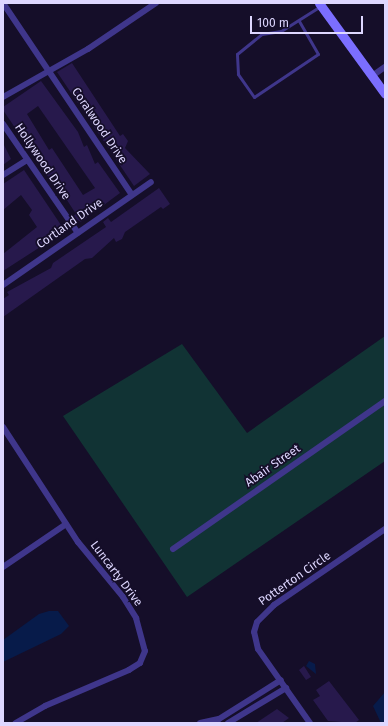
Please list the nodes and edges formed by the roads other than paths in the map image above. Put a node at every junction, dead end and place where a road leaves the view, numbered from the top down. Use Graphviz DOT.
graph roads {
  1 [pos="3,3"];
  2 [pos="156,3"];
  3 [pos="320,4"];
  4 [pos="299,21"];
  5 [pos="385,67"];
  6 [pos="48,69"];
  7 [pos="372,76"];
  8 [pos="385,94"];
  9 [pos="3,97"];
  10 [pos="3,124"];
  11 [pos="27,160"];
  12 [pos="3,175"];
  13 [pos="151,182"];
  14 [pos="132,195"];
  15 [pos="78,233"];
  16 [pos="3,285"];
  17 [pos="385,402"];
  18 [pos="3,427"];
  19 [pos="66,524"];
  20 [pos="385,529"];
  21 [pos="173,548"];
  22 [pos="3,567"];
  23 [pos="281,680"];
  24 [pos="286,688"];
  25 [pos="252,700"];
  26 [pos="257,708"];
  27 [pos="14,723"];
  28 [pos="200,723"];
  29 [pos="228,723"];
  30 [pos="310,723"];
  1 -- 6 [label="street, Coralwood Drive"];
  2 -- 6 [label="street"];
  3 -- 4 [label="lane"];
  3 -- 7 [label="street"];
  4 -- 4 [label="lane"];
  5 -- 7 [label="street"];
  6 -- 9 [label="street"];
  6 -- 14 [label="street, Coralwood Drive"];
  7 -- 8 [label="street"];
  10 -- 11 [label="street, Hollywood Drive"];
  11 -- 12 [label="street"];
  11 -- 15 [label="street, Hollywood Drive"];
  13 -- 14 [label="street, Cortland Drive"];
  14 -- 15 [label="street, Cortland Drive"];
  15 -- 16 [label="street, Cortland Drive"];
  17 -- 21 [label="street, Abair Street"];
  18 -- 19 [label="street, Luncarty Drive"];
  19 -- 22 [label="street"];
  19 -- 27 [label="street, Luncarty Drive"];
  20 -- 23 [label="street, Potterton Circle"];
  23 -- 24 [label="street, Potterton Circle"];
  23 -- 25 [label="street"];
  24 -- 26 [label="street"];
  24 -- 30 [label="street, Potterton Circle"];
  25 -- 26 [label="street"];
  25 -- 28 [label="street"];
  26 -- 29 [label="street"];
}
